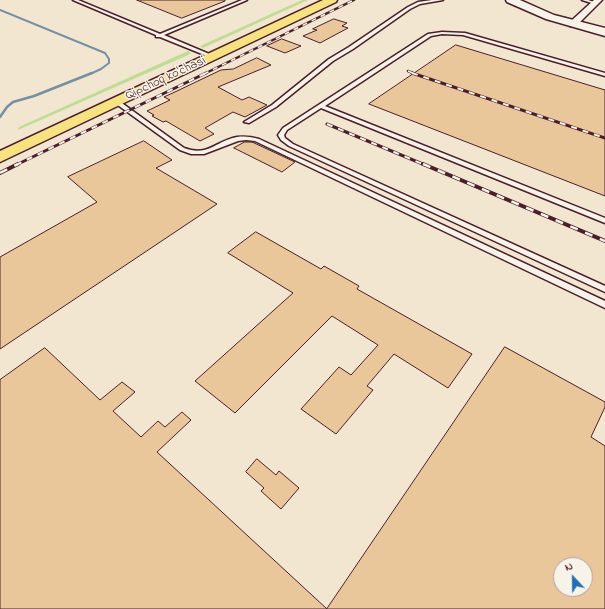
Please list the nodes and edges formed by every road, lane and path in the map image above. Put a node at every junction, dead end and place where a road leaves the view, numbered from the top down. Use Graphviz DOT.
graph roads {
  1 [pos="75,0"];
  2 [pos="245,0"];
  3 [pos="316,0"];
  4 [pos="332,0"];
  5 [pos="441,0"];
  6 [pos="494,0"];
  7 [pos="505,0"];
  8 [pos="511,0"];
  9 [pos="526,0"];
  10 [pos="584,0"];
  11 [pos="597,1"];
  12 [pos="576,22"];
  13 [pos="605,26"];
  14 [pos="605,32"];
  15 [pos="158,36"];
  16 [pos="207,55"];
  17 [pos="604,74"];
  18 [pos="116,102"];
  19 [pos="321,106"];
  20 [pos="247,122"];
  21 [pos="22,142"];
  22 [pos="0,146"];
  23 [pos="0,157"];
  24 [pos="605,221"];
  25 [pos="605,289"];
  26 [pos="605,305"];
  1 -- 15 [label="lane"];
  2 -- 15 [label="lane"];
  3 -- 16 [label="main road, Qipchoq ko'chasi"];
  4 -- 16 [label="main road, Qipchoq ko'chasi"];
  5 -- 20 [label="lane"];
  6 -- 7 [label="lane"];
  8 -- 12 [label="street"];
  9 -- 12 [label="street"];
  10 -- 11 [label="lane"];
  11 -- 12 [label="street"];
  12 -- 13 [label="street"];
  12 -- 14 [label="street"];
  15 -- 16 [label="lane"];
  16 -- 18 [label="main road, Qipchoq ko'chasi"];
  16 -- 21 [label="main road, Qipchoq ko'chasi"];
  17 -- 19 [label="lane"];
  18 -- 21 [label="main road, Qipchoq ko'chasi"];
  18 -- 26 [label="lane"];
  19 -- 24 [label="lane"];
  19 -- 25 [label="lane"];
  21 -- 22 [label="main road, Qipchoq ko'chasi"];
  21 -- 23 [label="main road, Qipchoq ko'chasi"];
}
